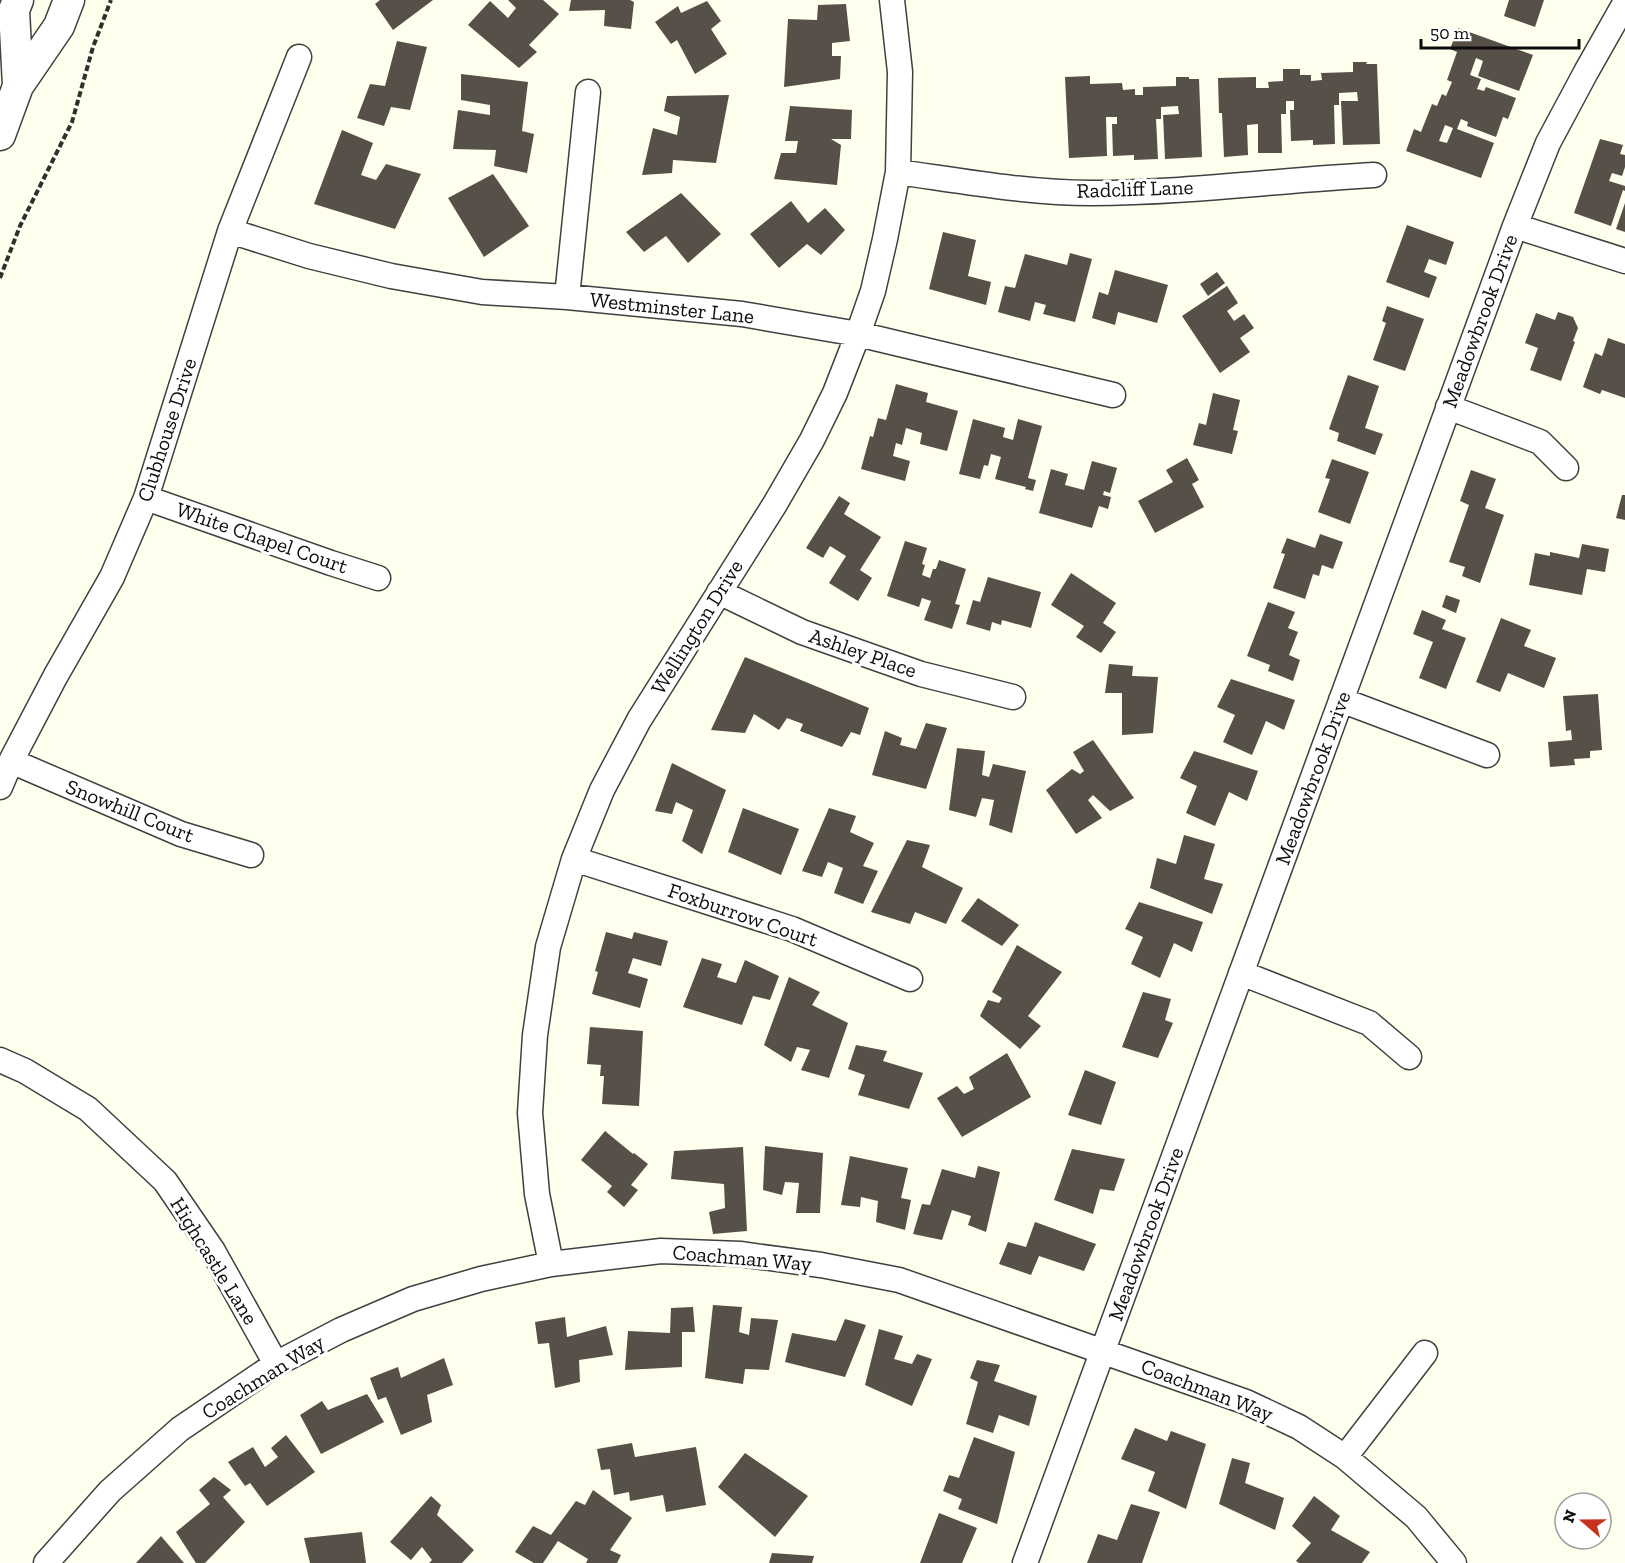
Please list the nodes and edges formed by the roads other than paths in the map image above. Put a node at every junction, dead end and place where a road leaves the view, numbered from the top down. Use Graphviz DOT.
graph roads {
  1 [pos="18,0"];
  2 [pos="69,0"];
  3 [pos="892,0"];
  4 [pos="1625,3"];
  5 [pos="299,57"];
  6 [pos="18,86"];
  7 [pos="588,92"];
  8 [pos="0,135"];
  9 [pos="898,172"];
  10 [pos="1374,175"];
  11 [pos="1515,226"];
  12 [pos="230,231"];
  13 [pos="1625,261"];
  14 [pos="567,297"];
  15 [pos="858,334"];
  16 [pos="1113,395"];
  17 [pos="1448,407"];
  18 [pos="1566,468"];
  19 [pos="147,498"];
  20 [pos="378,578"];
  21 [pos="719,592"];
  22 [pos="1013,697"];
  23 [pos="1341,700"];
  24 [pos="1487,755"];
  25 [pos="10,761"];
  26 [pos="0,786"];
  27 [pos="251,855"];
  28 [pos="574,859"];
  29 [pos="1241,973"];
  30 [pos="910,980"];
  31 [pos="1409,1057"];
  32 [pos="0,1060"];
  33 [pos="551,1264"];
  34 [pos="1103,1351"];
  35 [pos="1425,1353"];
  36 [pos="276,1364"];
  37 [pos="1345,1457"];
  38 [pos="46,1563"];
  39 [pos="1025,1563"];
  40 [pos="1454,1563"];
  1 -- 6 [label="street"];
  2 -- 6 [label="street"];
  3 -- 9 [label="street, Wellington Drive"];
  4 -- 11 [label="street, Meadowbrook Drive"];
  5 -- 12 [label="street, Clubhouse Drive"];
  6 -- 8 [label="street"];
  7 -- 14 [label="street"];
  9 -- 10 [label="street, Radcliff Lane"];
  9 -- 15 [label="street, Wellington Drive"];
  11 -- 13 [label="street"];
  11 -- 17 [label="street, Meadowbrook Drive"];
  12 -- 14 [label="street, Westminster Lane"];
  12 -- 19 [label="street, Clubhouse Drive"];
  14 -- 15 [label="street, Westminster Lane"];
  15 -- 16 [label="street, Westminster Lane"];
  15 -- 21 [label="street, Wellington Drive"];
  17 -- 18 [label="street"];
  17 -- 23 [label="street, Meadowbrook Drive"];
  19 -- 20 [label="street, White Chapel Court"];
  19 -- 25 [label="street, Clubhouse Drive"];
  21 -- 22 [label="street, Ashley Place"];
  21 -- 28 [label="street, Wellington Drive"];
  23 -- 24 [label="street"];
  23 -- 29 [label="street, Meadowbrook Drive"];
  25 -- 26 [label="street, Clubhouse Drive"];
  25 -- 27 [label="street, Snowhill Court"];
  28 -- 30 [label="street, Foxburrow Court"];
  28 -- 33 [label="street, Wellington Drive"];
  29 -- 31 [label="street"];
  29 -- 34 [label="street, Meadowbrook Drive"];
  32 -- 36 [label="street, Highcastle Lane"];
  33 -- 34 [label="street, Coachman Way"];
  33 -- 36 [label="street, Coachman Way"];
  34 -- 37 [label="street, Coachman Way"];
  34 -- 39 [label="street, Meadowbrook Drive"];
  35 -- 37 [label="street"];
  36 -- 38 [label="street, Coachman Way"];
  37 -- 40 [label="street, Coachman Way"];
}
